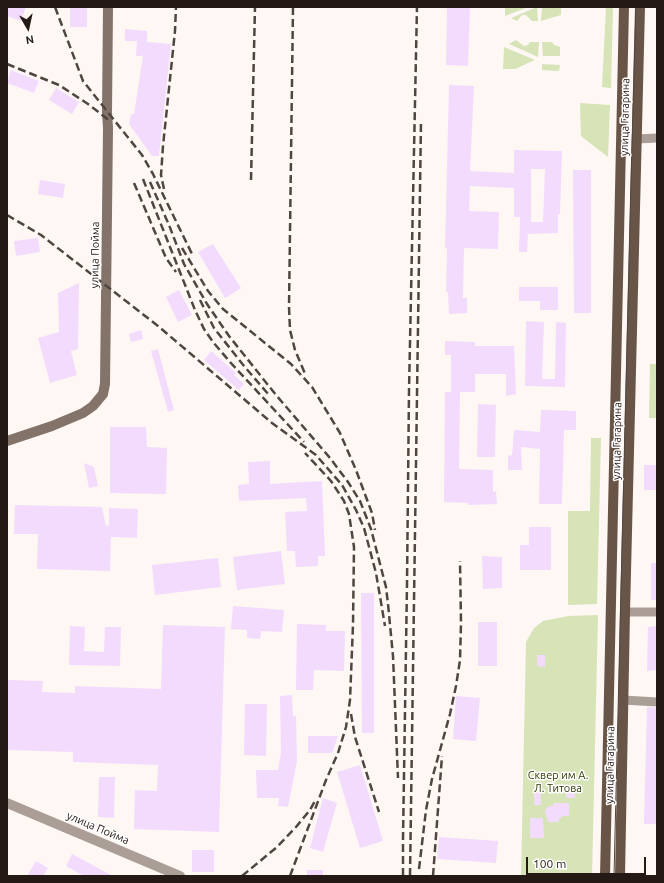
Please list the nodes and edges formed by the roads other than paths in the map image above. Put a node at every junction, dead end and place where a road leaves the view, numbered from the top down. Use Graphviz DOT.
graph roads {
  1 [pos="108,7"];
  2 [pos="624,7"];
  3 [pos="640,7"];
  4 [pos="657,138"];
  5 [pos="637,139"];
  6 [pos="7,441"];
  7 [pos="612,612"];
  8 [pos="625,612"];
  9 [pos="657,612"];
  10 [pos="623,700"];
  11 [pos="657,702"];
  12 [pos="7,803"];
  13 [pos="180,876"];
  14 [pos="605,876"];
  15 [pos="620,876"];
  1 -- 6 [label="main road, улица Пойма"];
  2 -- 7 [label="main road, улица Гагарина"];
  3 -- 5 [label="main road, улица Гагарина"];
  4 -- 5 [label="street"];
  5 -- 8 [label="main road, улица Гагарина"];
  7 -- 8 [label="main road"];
  7 -- 14 [label="main road, улица Гагарина"];
  8 -- 9 [label="street"];
  8 -- 10 [label="main road, улица Гагарина"];
  10 -- 11 [label="street"];
  10 -- 15 [label="main road, улица Гагарина"];
  12 -- 13 [label="street, улица Пойма"];
}
